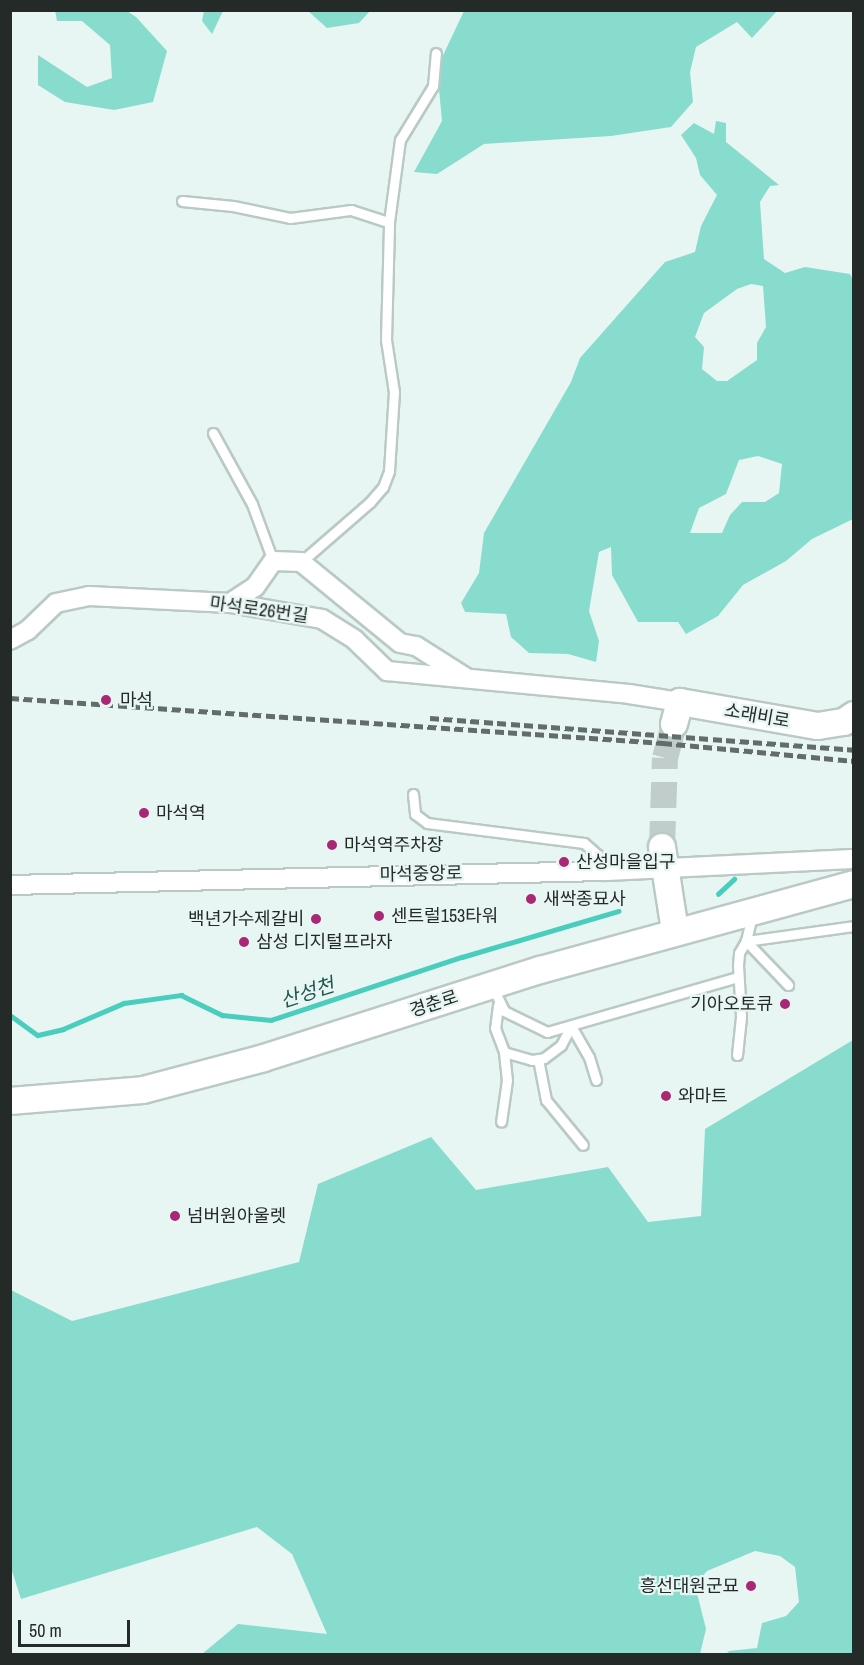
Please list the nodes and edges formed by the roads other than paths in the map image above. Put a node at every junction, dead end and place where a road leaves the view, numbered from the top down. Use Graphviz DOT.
graph roads {
  1 [pos="436,53"];
  2 [pos="182,201"];
  3 [pos="389,222"];
  4 [pos="213,433"];
  5 [pos="273,561"];
  6 [pos="302,562"];
  7 [pos="230,603"];
  8 [pos="10,640"];
  9 [pos="465,677"];
  10 [pos="677,713"];
  11 [pos="854,715"];
  12 [pos="413,794"];
  13 [pos="662,857"];
  14 [pos="854,859"];
  15 [pos="832,860"];
  16 [pos="606,871"];
  17 [pos="854,879"];
  18 [pos="854,884"];
  19 [pos="10,885"];
  20 [pos="754,909"];
  21 [pos="854,926"];
  22 [pos="675,931"];
  23 [pos="746,938"];
  24 [pos="738,977"];
  25 [pos="788,985"];
  26 [pos="495,995"];
  27 [pos="571,1026"];
  28 [pos="504,1052"];
  29 [pos="737,1055"];
  30 [pos="538,1059"];
  31 [pos="596,1080"];
  32 [pos="10,1101"];
  33 [pos="501,1122"];
  34 [pos="583,1145"];
  1 -- 3 [label="lane"];
  2 -- 3 [label="lane"];
  3 -- 6 [label="lane"];
  4 -- 5 [label="lane"];
  5 -- 6 [label="street"];
  5 -- 7 [label="street"];
  6 -- 9 [label="street"];
  7 -- 8 [label="street, 마석로26번길"];
  7 -- 9 [label="street, 마석로26번길"];
  9 -- 10 [label="street, 마석로26번길"];
  10 -- 11 [label="street, 소래비로"];
  12 -- 16 [label="lane"];
  13 -- 15 [label="street, 마석중앙로"];
  13 -- 16 [label="street, 마석중앙로"];
  13 -- 22 [label="street"];
  14 -- 15 [label="street, 마석중앙로"];
  15 -- 17 [label="street"];
  16 -- 19 [label="street, 마석중앙로"];
  18 -- 20 [label="street, 경춘로"];
  20 -- 22 [label="street, 경춘로"];
  20 -- 23 [label="lane"];
  21 -- 23 [label="lane"];
  22 -- 26 [label="street, 경춘로"];
  23 -- 24 [label="lane"];
  23 -- 25 [label="lane"];
  24 -- 27 [label="lane"];
  24 -- 29 [label="lane"];
  26 -- 27 [label="lane"];
  26 -- 28 [label="lane"];
  26 -- 32 [label="street, 경춘로"];
  27 -- 30 [label="lane"];
  27 -- 31 [label="lane"];
  28 -- 30 [label="lane"];
  28 -- 33 [label="lane"];
  30 -- 34 [label="lane"];
}
